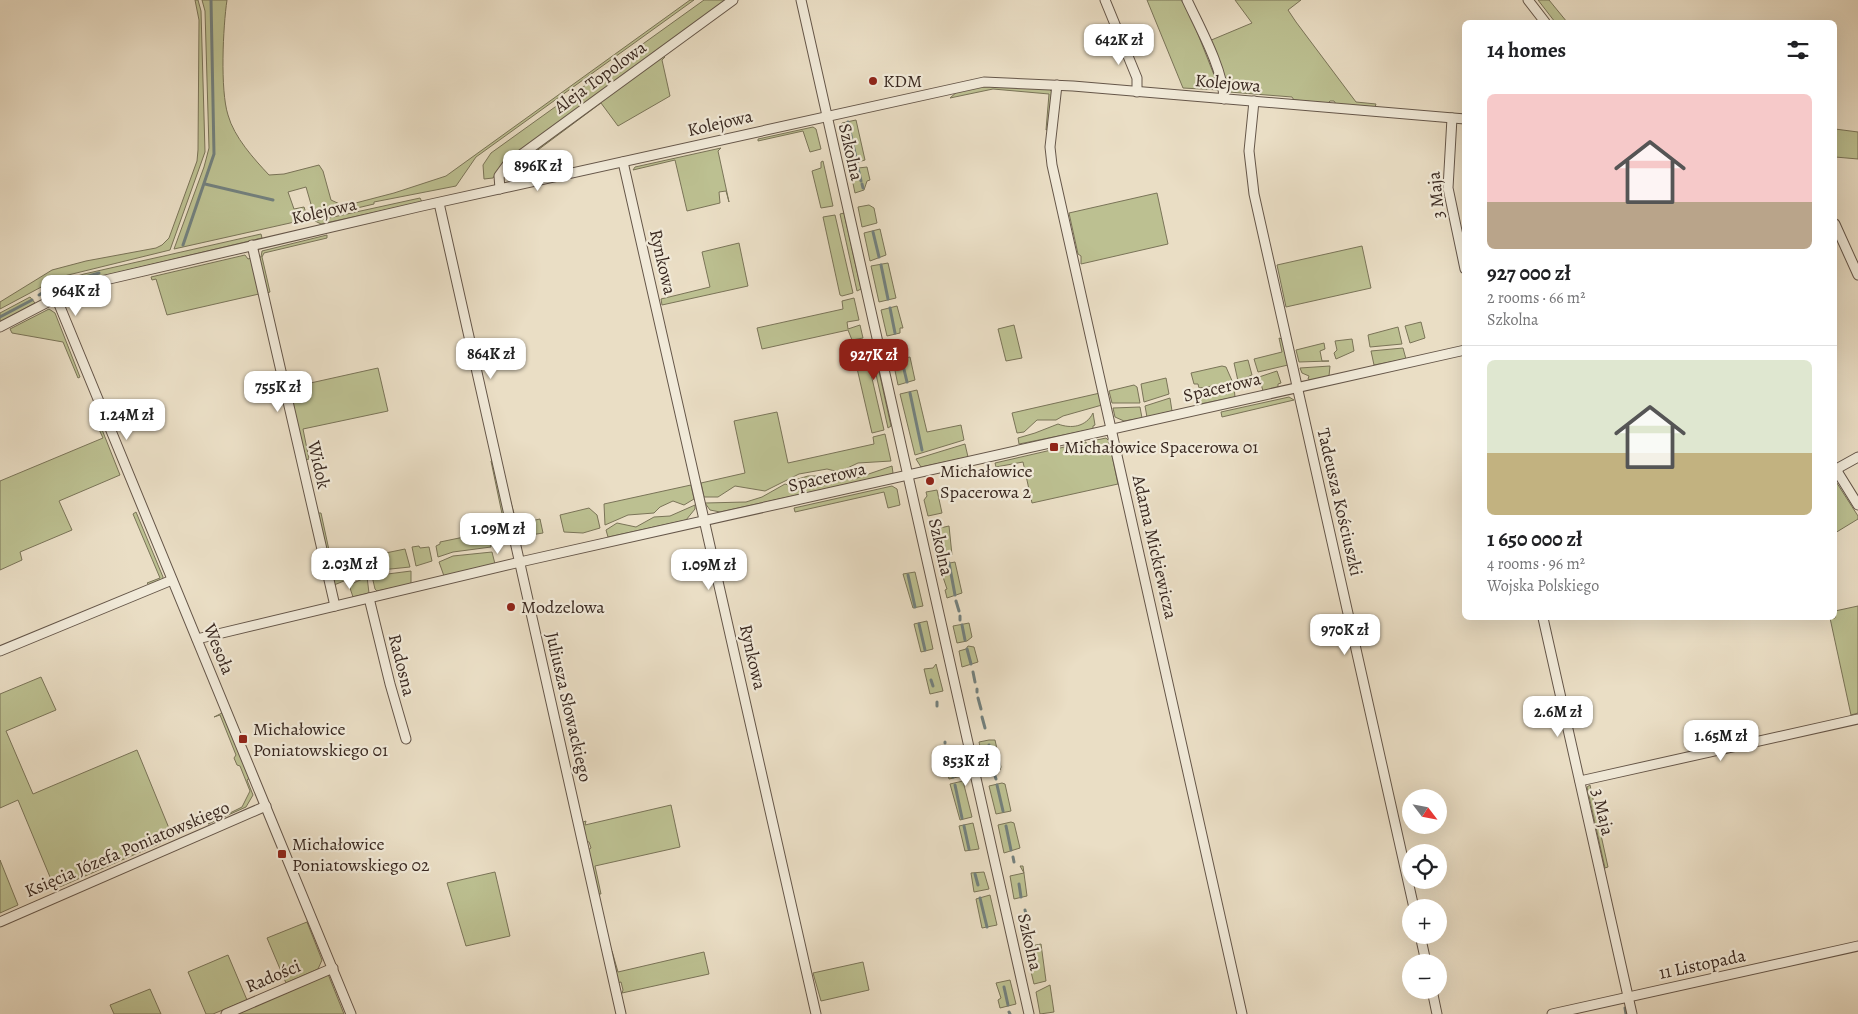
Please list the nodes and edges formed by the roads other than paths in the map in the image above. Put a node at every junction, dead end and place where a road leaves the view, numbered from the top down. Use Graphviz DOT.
graph roads {
  1 [pos="733,0"];
  2 [pos="801,0"];
  3 [pos="1105,0"];
  4 [pos="1188,0"];
  5 [pos="1528,0"];
  6 [pos="1543,20"];
  7 [pos="1057,85"];
  8 [pos="1137,92"];
  9 [pos="1224,99"];
  10 [pos="1254,101"];
  11 [pos="826,116"];
  12 [pos="1452,118"];
  13 [pos="1462,119"];
  14 [pos="623,162"];
  15 [pos="500,188"];
  16 [pos="439,202"];
  17 [pos="1837,228"];
  18 [pos="252,245"];
  19 [pos="1462,255"];
  20 [pos="1858,275"];
  21 [pos="56,297"];
  22 [pos="0,327"];
  23 [pos="1462,351"];
  24 [pos="1297,387"];
  25 [pos="1112,429"];
  26 [pos="1858,456"];
  27 [pos="1837,470"];
  28 [pos="1837,473"];
  29 [pos="908,476"];
  30 [pos="1858,505"];
  31 [pos="705,521"];
  32 [pos="520,562"];
  33 [pos="172,580"];
  34 [pos="369,598"];
  35 [pos="335,606"];
  36 [pos="1543,620"];
  37 [pos="197,639"];
  38 [pos="0,651"];
  39 [pos="1858,719"];
  40 [pos="406,739"];
  41 [pos="1580,782"];
  42 [pos="266,806"];
  43 [pos="1412,899"];
  44 [pos="0,922"];
  45 [pos="1858,946"];
  46 [pos="333,968"];
  47 [pos="1628,997"];
  48 [pos="1434,999"];
  49 [pos="226,1014"];
  50 [pos="351,1014"];
  51 [pos="621,1014"];
  52 [pos="816,1014"];
  53 [pos="1029,1014"];
  54 [pos="1242,1014"];
  55 [pos="1437,1014"];
  56 [pos="1552,1014"];
  57 [pos="1632,1014"];
  1 -- 15 [label="street, Aleja Topolowa"];
  2 -- 11 [label="street, Szkolna"];
  3 -- 8 [label="street"];
  4 -- 9 [label="street"];
  5 -- 6 [label="street"];
  7 -- 8 [label="street, Kolejowa"];
  7 -- 11 [label="street, Kolejowa"];
  7 -- 25 [label="street, Adama Mickiewicza"];
  8 -- 9 [label="street, Kolejowa"];
  9 -- 10 [label="street, Kolejowa"];
  10 -- 12 [label="street, Kolejowa"];
  10 -- 24 [label="street, Tadeusza Kościuszki"];
  11 -- 14 [label="street, Kolejowa"];
  11 -- 29 [label="street, Szkolna"];
  12 -- 13 [label="street, Kolejowa"];
  12 -- 19 [label="street, 3 Maja"];
  14 -- 15 [label="street, Kolejowa"];
  14 -- 31 [label="street, Rynkowa"];
  15 -- 16 [label="street, Kolejowa"];
  16 -- 18 [label="street, Kolejowa"];
  16 -- 32 [label="street, Juliusza Słowackiego"];
  17 -- 20 [label="street"];
  18 -- 21 [label="street, Kolejowa"];
  18 -- 35 [label="street, Widok"];
  21 -- 22 [label="street, Kolejowa"];
  21 -- 33 [label="street, Wesoła"];
  23 -- 24 [label="street, Spacerowa"];
  24 -- 25 [label="street, Spacerowa"];
  24 -- 43 [label="street, Tadeusza Kościuszki"];
  25 -- 29 [label="street, Spacerowa"];
  25 -- 54 [label="street, Adama Mickiewicza"];
  26 -- 27 [label="street"];
  28 -- 30 [label="street"];
  29 -- 31 [label="street, Spacerowa"];
  29 -- 53 [label="street, Szkolna"];
  31 -- 32 [label="street, Spacerowa"];
  31 -- 52 [label="street, Rynkowa"];
  32 -- 34 [label="street, Spacerowa"];
  32 -- 51 [label="street, Juliusza Słowackiego"];
  33 -- 37 [label="street, Wesoła"];
  33 -- 38 [label="street"];
  34 -- 35 [label="street, Spacerowa"];
  34 -- 40 [label="street, Radosna"];
  35 -- 37 [label="street, Spacerowa"];
  36 -- 41 [label="street, 3 Maja"];
  37 -- 42 [label="street, Wesoła"];
  39 -- 41 [label="street"];
  41 -- 47 [label="street, 3 Maja"];
  42 -- 44 [label="street, Księcia Józefa Poniatowskiego"];
  42 -- 46 [label="street, Wesoła"];
  45 -- 47 [label="street, 11 Listopada"];
  46 -- 49 [label="street, Radości"];
  46 -- 50 [label="street, Wesoła"];
  47 -- 56 [label="street, 11 Listopada"];
  47 -- 57 [label="street, 3 Maja"];
  48 -- 55 [label="street"];
}
